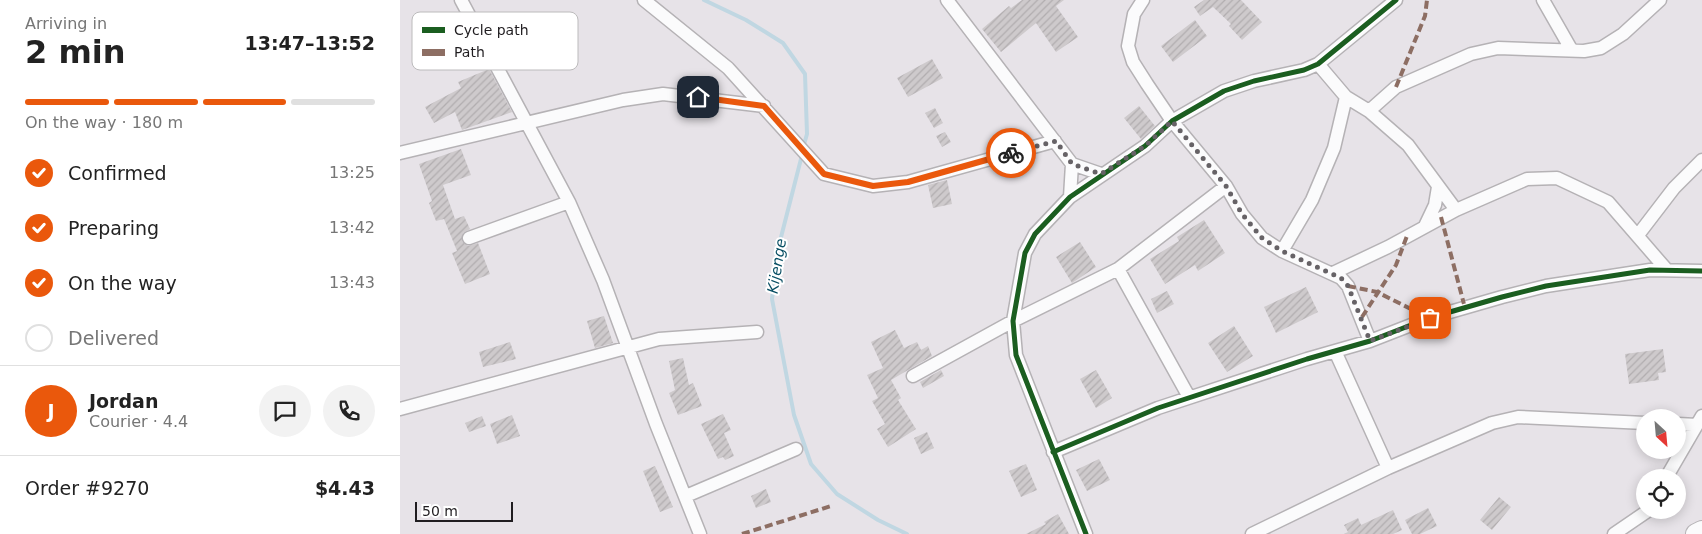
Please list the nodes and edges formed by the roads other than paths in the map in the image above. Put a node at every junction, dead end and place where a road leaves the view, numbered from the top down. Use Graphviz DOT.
graph roads {
  1 [pos="461,0"];
  2 [pos="644,0"];
  3 [pos="947,0"];
  4 [pos="1142,0"];
  5 [pos="1396,0"];
  6 [pos="1543,0"];
  7 [pos="1660,0"];
  8 [pos="468,12"];
  9 [pos="1571,49"];
  10 [pos="1318,64"];
  11 [pos="499,70"];
  12 [pos="1346,97"];
  13 [pos="764,106"];
  14 [pos="1369,111"];
  15 [pos="1172,121"];
  16 [pos="528,122"];
  17 [pos="1056,141"];
  18 [pos="400,153"];
  19 [pos="1702,160"];
  20 [pos="1072,164"];
  21 [pos="1101,174"];
  22 [pos="1226,186"];
  23 [pos="1438,187"];
  24 [pos="1070,197"];
  25 [pos="570,202"];
  26 [pos="1456,210"];
  27 [pos="1425,226"];
  28 [pos="1638,235"];
  29 [pos="469,238"];
  30 [pos="1282,251"];
  31 [pos="1118,269"];
  32 [pos="1666,269"];
  33 [pos="1702,271"];
  34 [pos="1333,273"];
  35 [pos="1013,322"];
  36 [pos="758,332"];
  37 [pos="1370,341"];
  38 [pos="629,348"];
  39 [pos="1335,351"];
  40 [pos="913,376"];
  41 [pos="1190,397"];
  42 [pos="400,409"];
  43 [pos="1700,421"];
  44 [pos="1636,423"];
  45 [pos="1686,423"];
  46 [pos="796,449"];
  47 [pos="1053,452"];
  48 [pos="1388,468"];
  49 [pos="1671,469"];
  50 [pos="686,496"];
  51 [pos="1636,519"];
  52 [pos="1702,531"];
  53 [pos="700,534"];
  54 [pos="1086,534"];
  55 [pos="1252,534"];
  56 [pos="1614,534"];
  57 [pos="1696,534"];
  1 -- 8 [label="street"];
  2 -- 13 [label="street"];
  3 -- 17 [label="street"];
  4 -- 15 [label="street"];
  5 -- 10 [label="street"];
  6 -- 9 [label="street"];
  7 -- 9 [label="street"];
  9 -- 14 [label="street"];
  10 -- 12 [label="street"];
  10 -- 15 [label="street"];
  11 -- 16 [label="street"];
  12 -- 14 [label="street"];
  12 -- 30 [label="street"];
  13 -- 16 [label="street"];
  13 -- 17 [label="street"];
  14 -- 23 [label="street"];
  15 -- 21 [label="street"];
  15 -- 22 [label="street"];
  16 -- 18 [label="street"];
  16 -- 25 [label="street"];
  17 -- 20 [label="street"];
  19 -- 28 [label="street"];
  20 -- 21 [label="street"];
  20 -- 24 [label="street"];
  21 -- 24 [label="street"];
  22 -- 30 [label="street"];
  22 -- 31 [label="street"];
  23 -- 26 [label="street"];
  23 -- 27 [label="street"];
  24 -- 35 [label="street"];
  25 -- 29 [label="street"];
  25 -- 38 [label="street"];
  26 -- 27 [label="street"];
  26 -- 28 [label="street"];
  27 -- 34 [label="street"];
  28 -- 32 [label="street"];
  30 -- 34 [label="street"];
  31 -- 35 [label="street"];
  31 -- 41 [label="street"];
  32 -- 33 [label="street"];
  32 -- 37 [label="street"];
  34 -- 37 [label="street"];
  35 -- 40 [label="street"];
  35 -- 47 [label="street"];
  36 -- 38 [label="street"];
  37 -- 39 [label="street"];
  38 -- 42 [label="street"];
  38 -- 50 [label="street"];
  39 -- 41 [label="street"];
  39 -- 48 [label="street"];
  41 -- 47 [label="street"];
  43 -- 45 [label="street"];
  43 -- 49 [label="street"];
  44 -- 48 [label="street"];
  46 -- 50 [label="street"];
  47 -- 54 [label="street"];
  48 -- 55 [label="street"];
  50 -- 53 [label="street"];
  51 -- 56 [label="street"];
  52 -- 57 [label="main road"];
}
